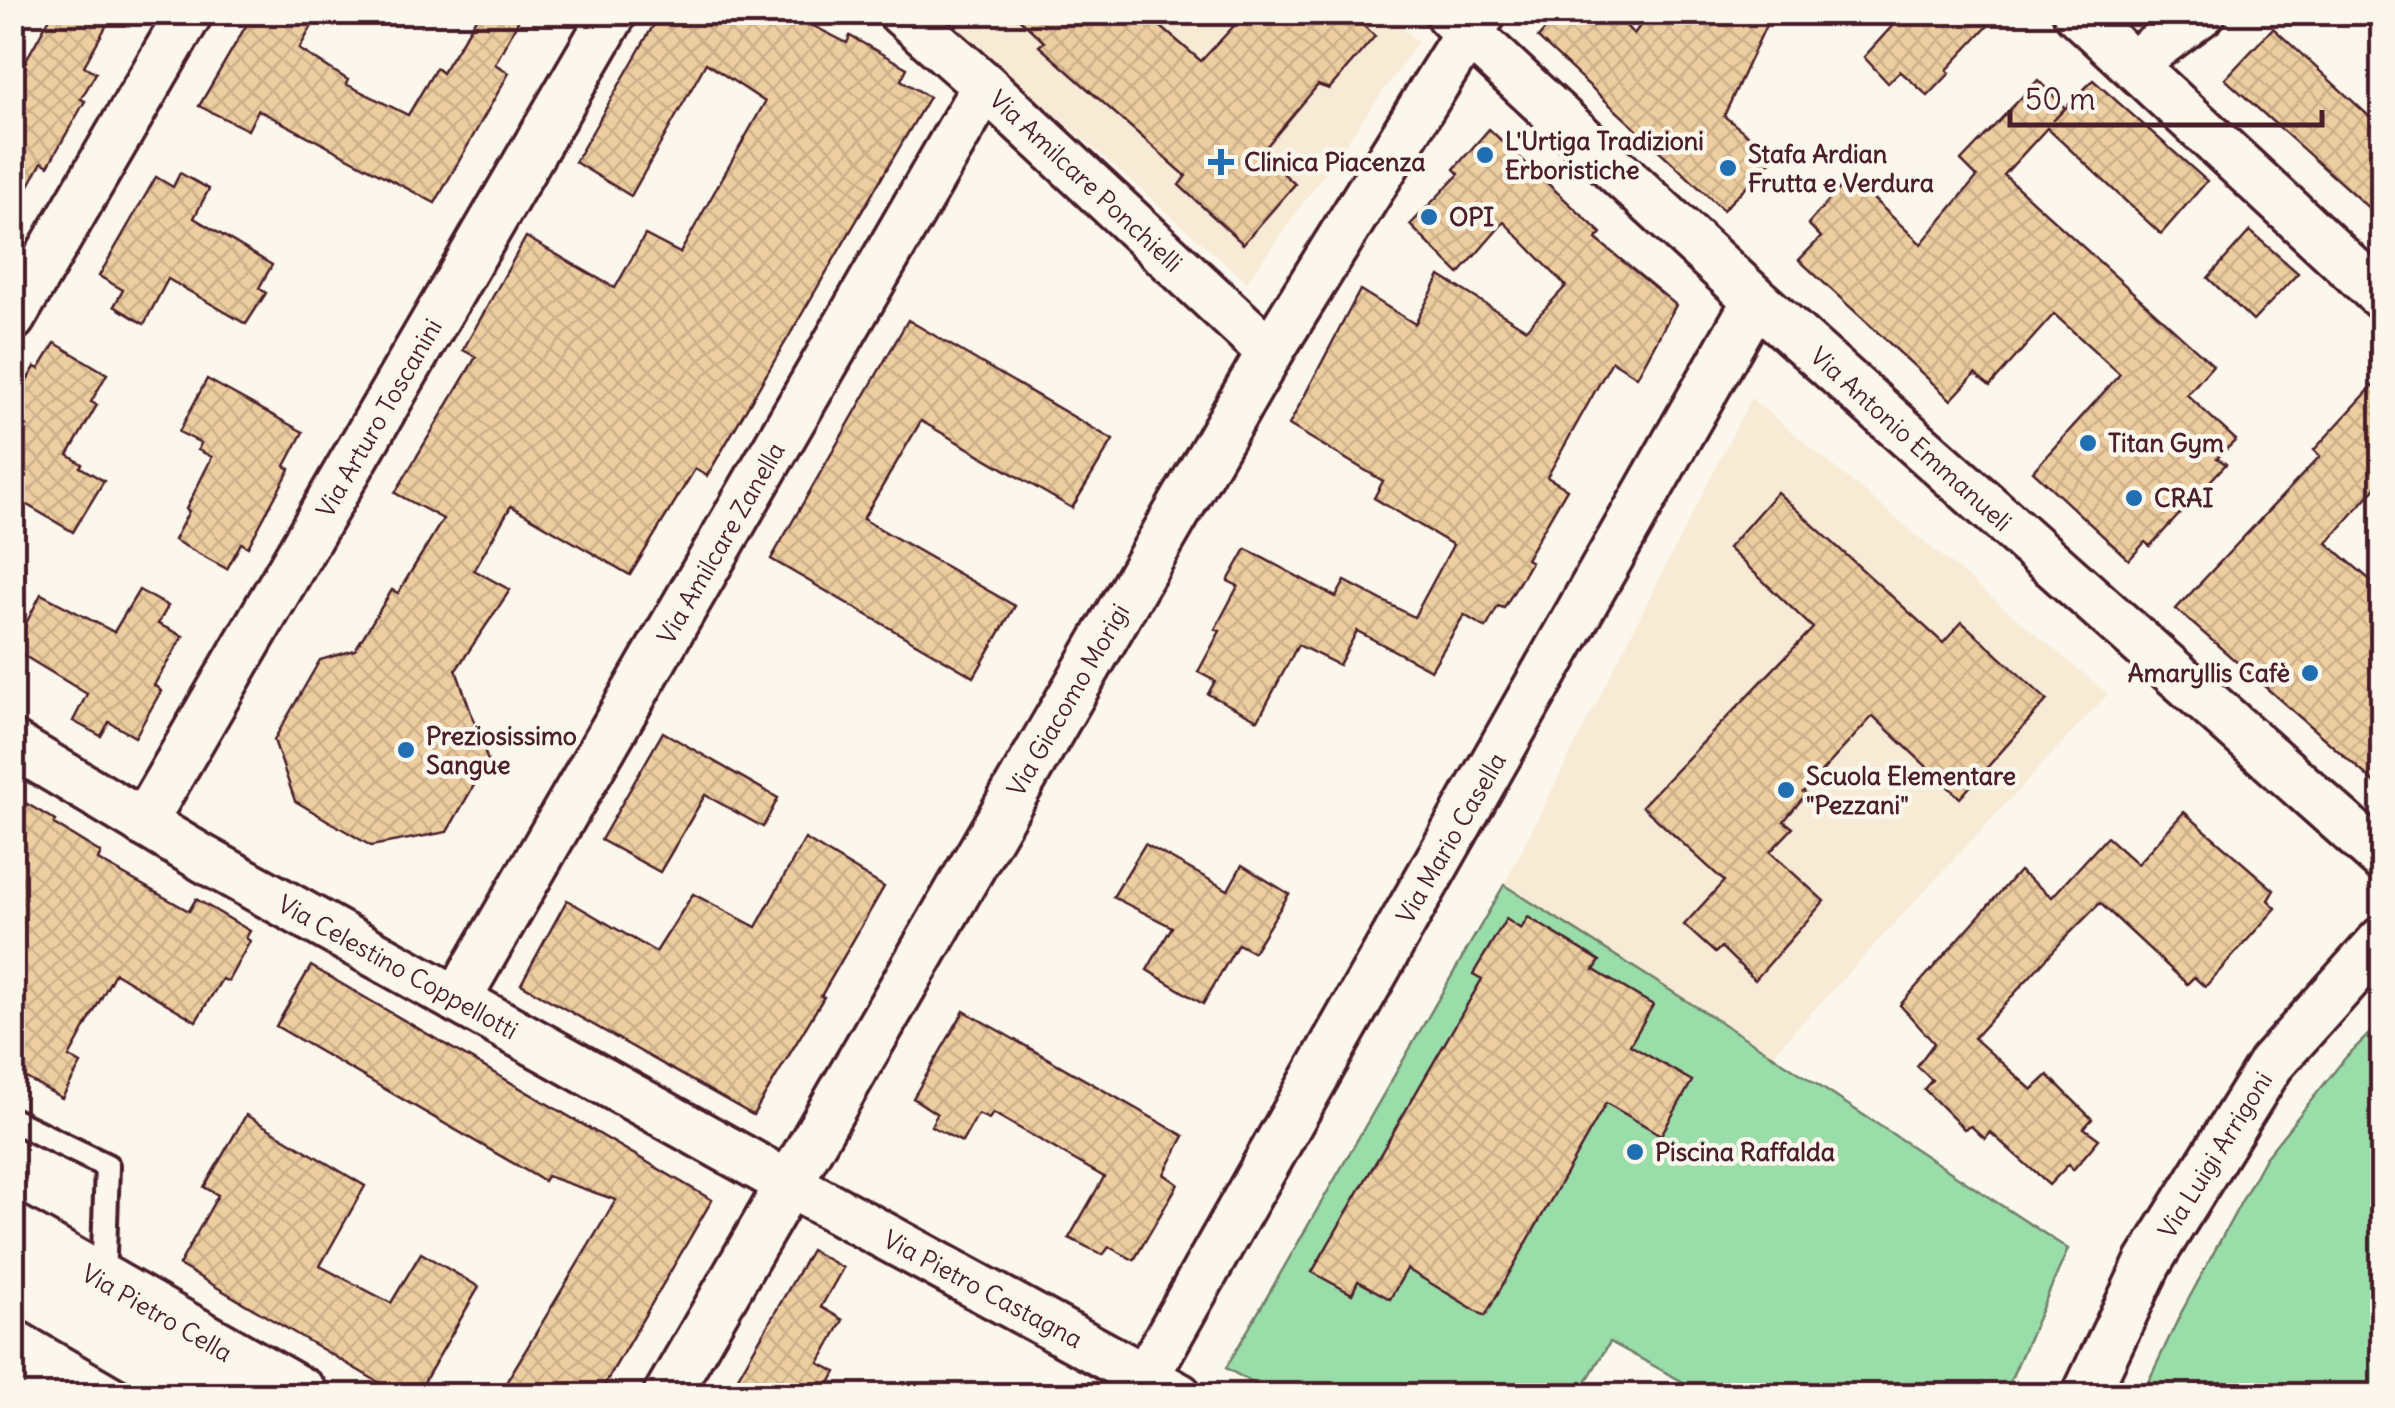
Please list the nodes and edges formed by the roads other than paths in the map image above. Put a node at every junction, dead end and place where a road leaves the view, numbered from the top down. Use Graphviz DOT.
graph roads {
  1 [pos="190,12"];
  2 [pos="614,12"];
  3 [pos="901,12"];
  4 [pos="2076,12"];
  5 [pos="2203,12"];
  6 [pos="1466,19"];
  7 [pos="2132,64"];
  8 [pos="985,86"];
  9 [pos="2381,292"];
  10 [pos="1756,300"];
  11 [pos="12,318"];
  12 [pos="1270,352"];
  13 [pos="12,744"];
  14 [pos="144,823"];
  15 [pos="2382,858"];
  16 [pos="2382,940"];
  17 [pos="457,1000"];
  18 [pos="12,1120"];
  19 [pos="787,1183"];
  20 [pos="12,1232"];
  21 [pos="12,1280"];
  22 [pos="103,1282"];
  23 [pos="1162,1386"];
  24 [pos="211,1396"];
  25 [pos="300,1396"];
  26 [pos="666,1396"];
  27 [pos="2086,1396"];
  1 -- 11 [label="street"];
  2 -- 14 [label="street, Via Arturo Toscanini"];
  3 -- 8 [label="street, Via Amilcare Ponchielli"];
  4 -- 7 [label="street"];
  5 -- 7 [label="street"];
  6 -- 10 [label="street, Via Antonio Emmanueli"];
  6 -- 12 [label="street, Via Giacomo Morigi"];
  7 -- 9 [label="street"];
  8 -- 12 [label="street, Via Amilcare Ponchielli"];
  8 -- 17 [label="street, Via Amilcare Zanella"];
  10 -- 15 [label="street, Via Antonio Emmanueli"];
  10 -- 23 [label="street, Via Mario Casella"];
  12 -- 19 [label="street, Via Giacomo Morigi"];
  13 -- 14 [label="street, Via Celestino Coppellotti"];
  14 -- 17 [label="street, Via Celestino Coppellotti"];
  16 -- 27 [label="street, Via Luigi Arrigoni"];
  17 -- 19 [label="street, Via Celestino Coppellotti"];
  18 -- 22 [label="lane"];
  19 -- 23 [label="street, Via Pietro Castagna"];
  19 -- 26 [label="street, Via Giacomo Morigi"];
  20 -- 22 [label="main road, Via Pietro Cella"];
  21 -- 24 [label="main road, Via Pietro Cella"];
  22 -- 25 [label="main road, Via Pietro Cella"];
}
